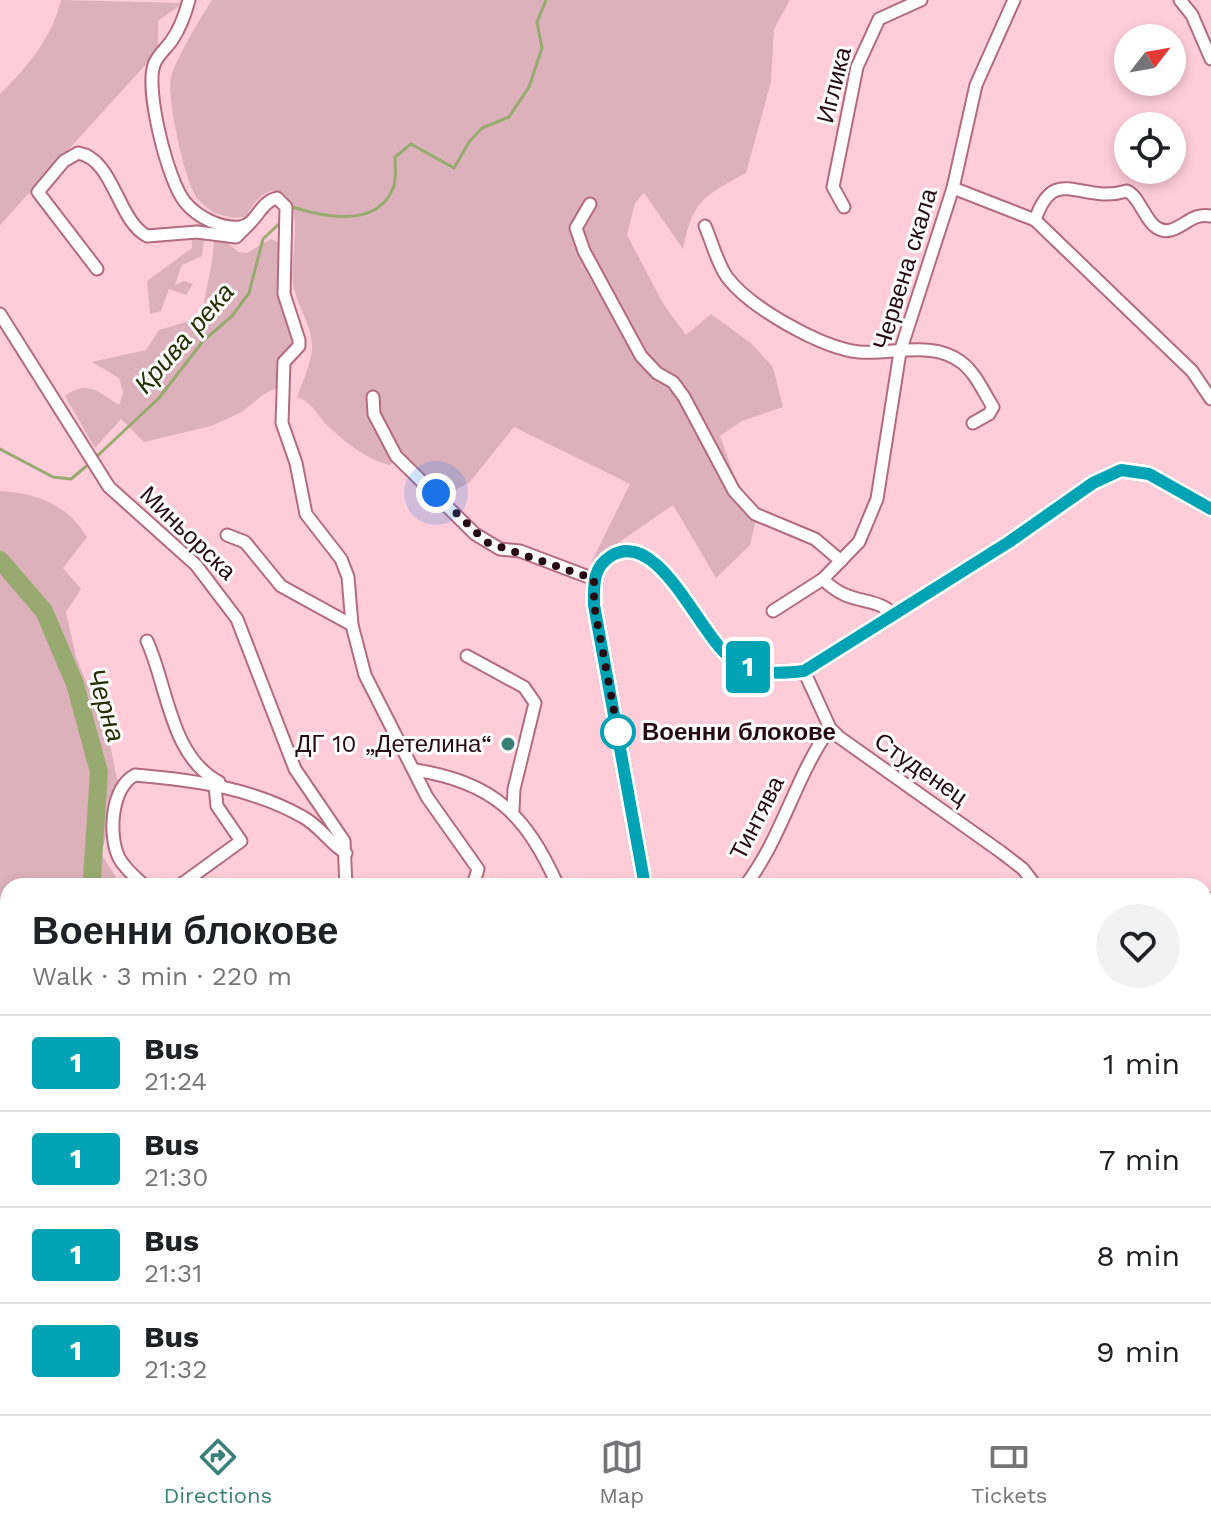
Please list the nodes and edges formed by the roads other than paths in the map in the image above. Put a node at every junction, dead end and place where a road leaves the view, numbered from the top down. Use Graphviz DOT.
graph roads {
  1 [pos="189,0"];
  2 [pos="921,0"];
  3 [pos="1014,0"];
  4 [pos="1180,0"];
  5 [pos="1211,59"];
  6 [pos="953,188"];
  7 [pos="590,204"];
  8 [pos="844,207"];
  9 [pos="1211,216"];
  10 [pos="1035,220"];
  11 [pos="250,222"];
  12 [pos="705,226"];
  13 [pos="97,269"];
  14 [pos="0,314"];
  15 [pos="900,352"];
  16 [pos="373,397"];
  17 [pos="1211,399"];
  18 [pos="973,423"];
  19 [pos="1211,509"];
  20 [pos="227,535"];
  21 [pos="841,561"];
  22 [pos="594,579"];
  23 [pos="823,579"];
  24 [pos="773,611"];
  25 [pos="894,615"];
  26 [pos="352,625"];
  27 [pos="147,641"];
  28 [pos="467,656"];
  29 [pos="804,671"];
  30 [pos="830,728"];
  31 [pos="415,770"];
  32 [pos="215,786"];
  33 [pos="230,789"];
  34 [pos="513,810"];
  35 [pos="346,853"];
  36 [pos="137,878"];
  37 [pos="190,878"];
  38 [pos="346,878"];
  39 [pos="476,878"];
  40 [pos="554,878"];
  41 [pos="644,878"];
  42 [pos="750,878"];
  43 [pos="1030,878"];
  1 -- 11 [label="street"];
  2 -- 8 [label="street, Иглика"];
  3 -- 6 [label="street, Червена скала"];
  4 -- 5 [label="street"];
  6 -- 10 [label="street"];
  6 -- 15 [label="street, Червена скала"];
  7 -- 21 [label="street"];
  9 -- 10 [label="street"];
  10 -- 17 [label="street"];
  11 -- 13 [label="street"];
  11 -- 26 [label="street"];
  12 -- 15 [label="street"];
  14 -- 35 [label="street, Миньорска"];
  15 -- 18 [label="street"];
  15 -- 21 [label="street, Червена скала"];
  16 -- 22 [label="street"];
  19 -- 25 [label="street"];
  20 -- 26 [label="street"];
  21 -- 23 [label="street, Червена скала"];
  22 -- 29 [label="street"];
  22 -- 41 [label="street"];
  23 -- 24 [label="street, Червена скала"];
  23 -- 25 [label="street"];
  25 -- 29 [label="street"];
  26 -- 31 [label="street"];
  27 -- 33 [label="street"];
  28 -- 34 [label="street"];
  29 -- 30 [label="street, Студенец"];
  30 -- 42 [label="street, Тинтява"];
  30 -- 43 [label="street, Студенец"];
  31 -- 34 [label="street"];
  31 -- 39 [label="street"];
  32 -- 33 [label="street"];
  32 -- 36 [label="street"];
  32 -- 37 [label="street"];
  33 -- 35 [label="street"];
  34 -- 40 [label="street"];
  35 -- 38 [label="street, Миньорска"];
}
